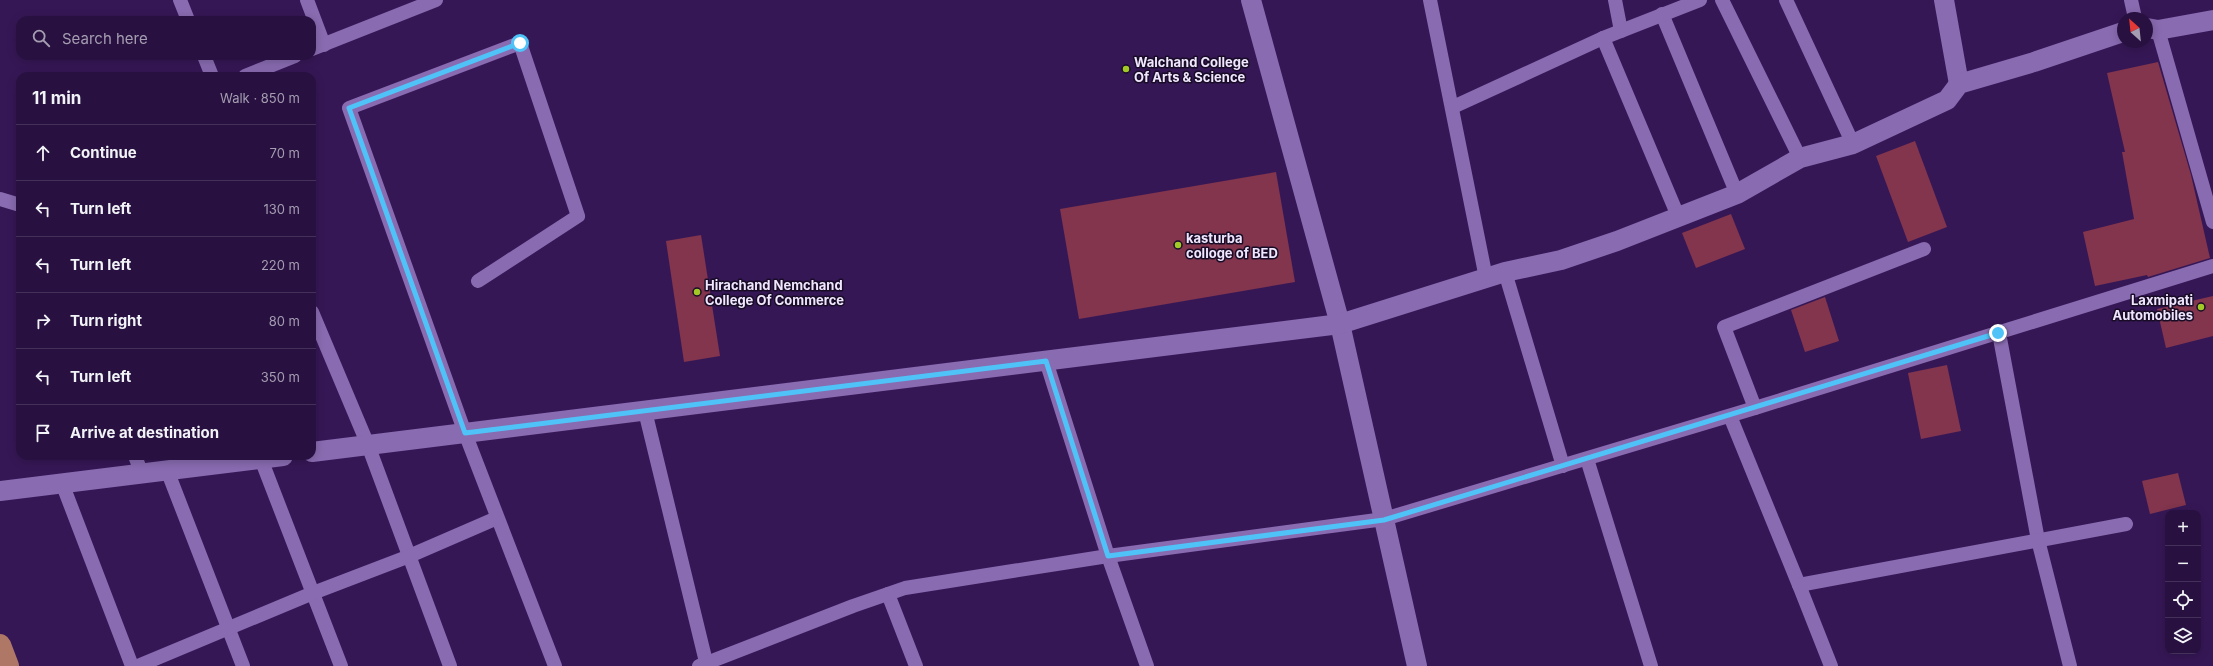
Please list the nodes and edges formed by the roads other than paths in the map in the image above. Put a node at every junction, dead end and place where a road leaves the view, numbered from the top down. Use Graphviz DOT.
graph roads {
  1 [pos="180,0"];
  2 [pos="307,0"];
  3 [pos="436,0"];
  4 [pos="1251,0"];
  5 [pos="1430,0"];
  6 [pos="1615,0"];
  7 [pos="1700,0"];
  8 [pos="1722,0"];
  9 [pos="1786,0"];
  10 [pos="1944,0"];
  11 [pos="2131,0"];
  12 [pos="2134,12"];
  13 [pos="1662,14"];
  14 [pos="186,16"];
  15 [pos="311,16"];
  16 [pos="2213,20"];
  17 [pos="2153,29"];
  18 [pos="1621,31"];
  19 [pos="2153,32"];
  20 [pos="2117,34"];
  21 [pos="1603,38"];
  22 [pos="318,47"];
  23 [pos="206,60"];
  24 [pos="285,60"];
  25 [pos="210,72"];
  26 [pos="255,72"];
  27 [pos="1959,84"];
  28 [pos="1454,107"];
  29 [pos="1853,144"];
  30 [pos="1800,158"];
  31 [pos="1737,194"];
  32 [pos="0,199"];
  33 [pos="16,204"];
  34 [pos="1678,216"];
  35 [pos="2213,222"];
  36 [pos="1924,249"];
  37 [pos="2213,266"];
  38 [pos="1505,272"];
  39 [pos="1486,278"];
  40 [pos="478,281"];
  41 [pos="316,322"];
  42 [pos="1340,324"];
  43 [pos="1998,333"];
  44 [pos="1046,361"];
  45 [pos="1755,408"];
  46 [pos="645,411"];
  47 [pos="1730,416"];
  48 [pos="465,433"];
  49 [pos="368,445"];
  50 [pos="316,452"];
  51 [pos="1587,459"];
  52 [pos="228,460"];
  53 [pos="261,460"];
  54 [pos="138,465"];
  55 [pos="1564,466"];
  56 [pos="167,470"];
  57 [pos="62,484"];
  58 [pos="0,491"];
  59 [pos="497,518"];
  60 [pos="1384,520"];
  61 [pos="2126,524"];
  62 [pos="2038,540"];
  63 [pos="409,556"];
  64 [pos="1108,556"];
  65 [pos="1799,585"];
  66 [pos="313,593"];
  67 [pos="888,594"];
  68 [pos="228,630"];
  69 [pos="0,645"];
  70 [pos="704,665"];
  71 [pos="1414,665"];
  72 [pos="8,666"];
  73 [pos="132,666"];
  74 [pos="138,666"];
  75 [pos="243,666"];
  76 [pos="341,666"];
  77 [pos="450,666"];
  78 [pos="555,666"];
  79 [pos="916,666"];
  80 [pos="1146,666"];
  81 [pos="1652,666"];
  82 [pos="1831,666"];
  83 [pos="2070,666"];
  1 -- 14 [label="street"];
  2 -- 15 [label="street"];
  3 -- 22 [label="street"];
  4 -- 42 [label="street"];
  5 -- 28 [label="street"];
  6 -- 18 [label="street"];
  7 -- 13 [label="street"];
  8 -- 30 [label="street"];
  9 -- 29 [label="street"];
  10 -- 27 [label="street"];
  11 -- 12 [label="street"];
  13 -- 18 [label="street"];
  13 -- 31 [label="street"];
  16 -- 17 [label="street"];
  18 -- 21 [label="street"];
  19 -- 35 [label="street"];
  20 -- 27 [label="street"];
  21 -- 28 [label="street"];
  21 -- 34 [label="street"];
  23 -- 25 [label="street"];
  24 -- 26 [label="street"];
  27 -- 29 [label="street"];
  28 -- 39 [label="street"];
  29 -- 30 [label="street"];
  30 -- 31 [label="street"];
  31 -- 34 [label="street"];
  32 -- 33 [label="street"];
  34 -- 38 [label="street"];
  36 -- 45 [label="street"];
  37 -- 43 [label="street"];
  38 -- 39 [label="street"];
  38 -- 55 [label="street"];
  39 -- 42 [label="street"];
  40 -- 48 [label="street"];
  41 -- 49 [label="street"];
  42 -- 44 [label="street"];
  42 -- 60 [label="street"];
  43 -- 45 [label="street"];
  43 -- 62 [label="street"];
  44 -- 46 [label="street"];
  44 -- 64 [label="street"];
  45 -- 47 [label="street"];
  46 -- 48 [label="street"];
  46 -- 70 [label="street"];
  47 -- 51 [label="street"];
  47 -- 65 [label="street"];
  48 -- 49 [label="street"];
  48 -- 59 [label="street"];
  49 -- 50 [label="street"];
  49 -- 63 [label="street"];
  51 -- 55 [label="street"];
  51 -- 81 [label="street"];
  52 -- 56 [label="street"];
  53 -- 66 [label="street"];
  54 -- 56 [label="street"];
  54 -- 57 [label="street"];
  55 -- 60 [label="street"];
  56 -- 68 [label="street"];
  57 -- 58 [label="street"];
  57 -- 73 [label="street"];
  59 -- 63 [label="street"];
  59 -- 78 [label="street"];
  60 -- 64 [label="street"];
  60 -- 71 [label="street"];
  61 -- 62 [label="street"];
  62 -- 65 [label="street"];
  62 -- 83 [label="street"];
  63 -- 66 [label="street"];
  63 -- 77 [label="street"];
  64 -- 67 [label="street"];
  64 -- 80 [label="street"];
  65 -- 82 [label="street"];
  66 -- 68 [label="street"];
  66 -- 76 [label="street"];
  67 -- 70 [label="street"];
  67 -- 79 [label="street"];
  68 -- 74 [label="street"];
  68 -- 75 [label="street"];
  69 -- 72 [label="main road"];
}
